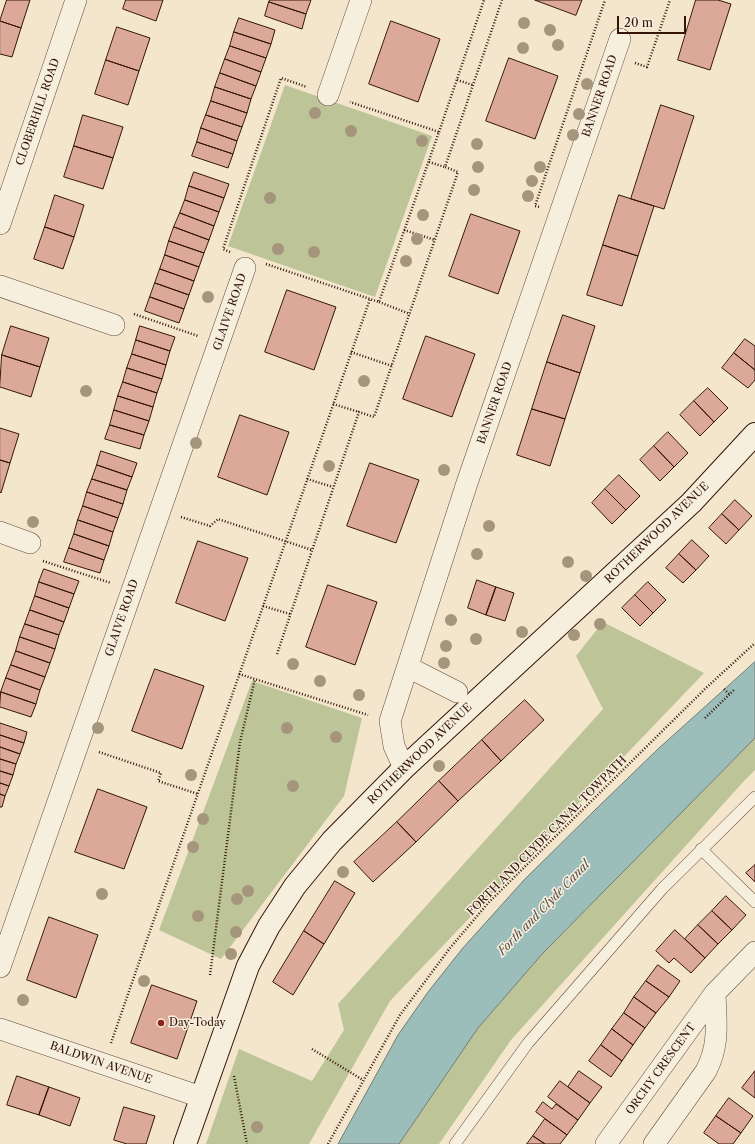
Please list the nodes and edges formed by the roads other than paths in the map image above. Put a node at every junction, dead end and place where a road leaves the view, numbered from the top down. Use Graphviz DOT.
graph roads {
  1 [pos="76,0"];
  2 [pos="361,0"];
  3 [pos="617,48"];
  4 [pos="328,94"];
  5 [pos="0,224"];
  6 [pos="247,263"];
  7 [pos="0,286"];
  8 [pos="114,325"];
  9 [pos="755,434"];
  10 [pos="0,532"];
  11 [pos="30,542"];
  12 [pos="408,667"];
  13 [pos="457,692"];
  14 [pos="404,768"];
  15 [pos="755,797"];
  16 [pos="700,849"];
  17 [pos="755,902"];
  18 [pos="755,952"];
  19 [pos="0,967"];
  20 [pos="715,993"];
  21 [pos="0,1029"];
  22 [pos="201,1097"];
  23 [pos="185,1144"];
  24 [pos="454,1144"];
  25 [pos="606,1144"];
  26 [pos="654,1144"];
  1 -- 5 [label="street, CLOBERHILL ROAD"];
  2 -- 4 [label="street"];
  3 -- 12 [label="street, BANNER ROAD"];
  6 -- 19 [label="street, GLAIVE ROAD"];
  7 -- 8 [label="street"];
  9 -- 14 [label="street, ROTHERWOOD AVENUE"];
  10 -- 11 [label="street"];
  12 -- 13 [label="street"];
  12 -- 14 [label="street, BANNER ROAD"];
  14 -- 22 [label="street, ROTHERWOOD AVENUE"];
  15 -- 16 [label="lane"];
  16 -- 17 [label="lane"];
  16 -- 24 [label="lane"];
  18 -- 20 [label="street, ORCHY CRESCENT"];
  20 -- 25 [label="street, ORCHY CRESCENT"];
  20 -- 26 [label="street"];
  21 -- 22 [label="street, BALDWIN AVENUE"];
  22 -- 23 [label="street, ROTHERWOOD AVENUE"];
}
